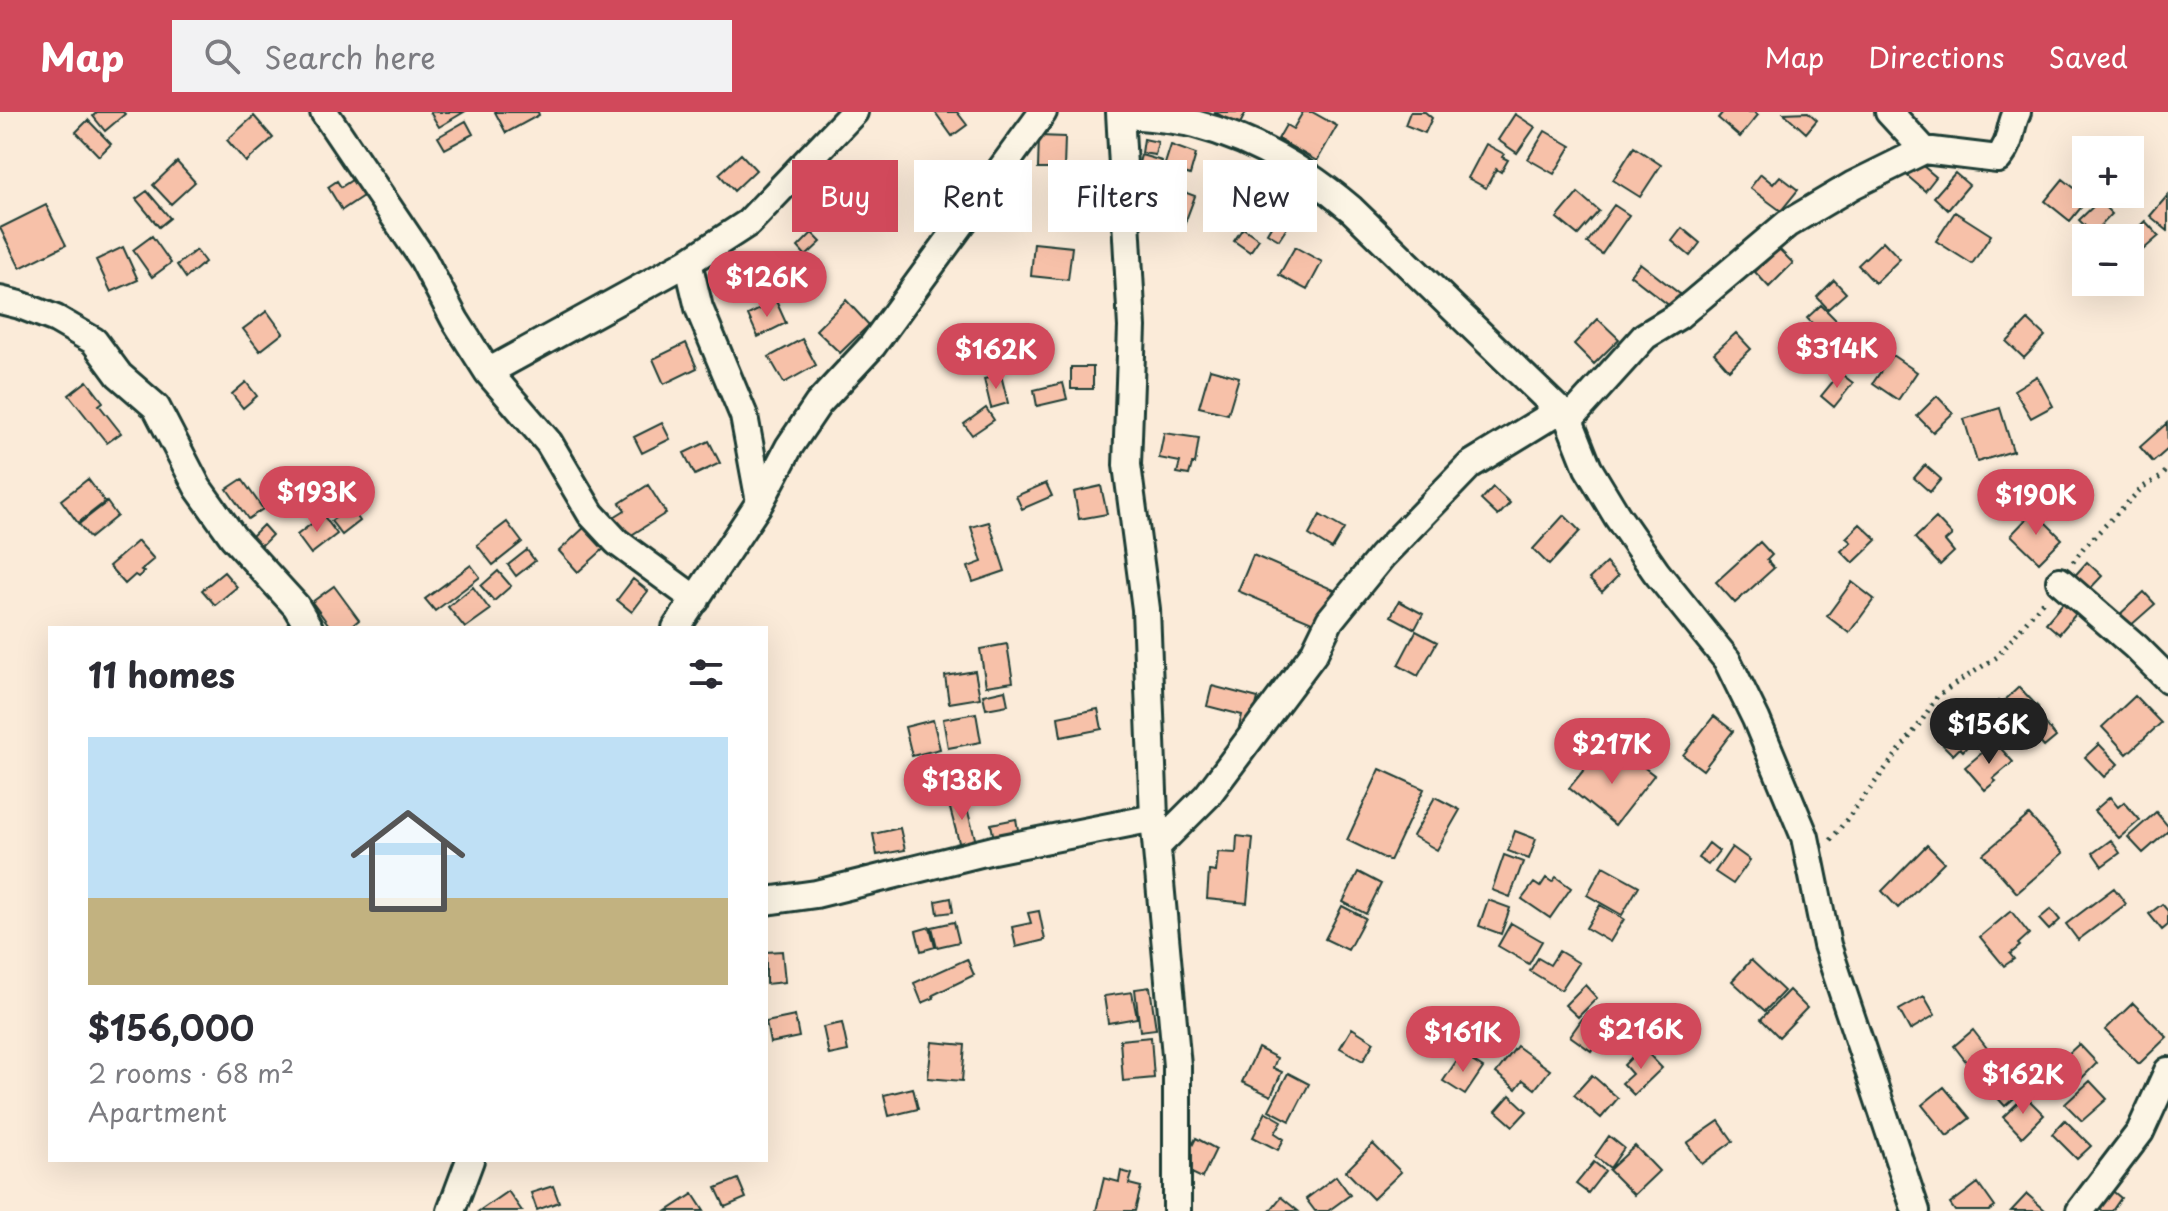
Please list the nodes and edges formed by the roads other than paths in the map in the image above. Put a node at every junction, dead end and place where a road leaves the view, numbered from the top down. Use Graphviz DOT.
graph roads {
  1 [pos="324,112"];
  2 [pos="854,112"];
  3 [pos="1043,112"];
  4 [pos="1889,112"];
  5 [pos="2017,112"];
  6 [pos="1121,113"];
  7 [pos="1924,150"];
  8 [pos="688,262"];
  9 [pos="0,300"];
  10 [pos="488,372"];
  11 [pos="1565,415"];
  12 [pos="760,502"];
  13 [pos="2060,581"];
  14 [pos="696,600"];
  15 [pos="308,626"];
  16 [pos="677,626"];
  17 [pos="2168,679"];
  18 [pos="1154,818"];
  19 [pos="1158,845"];
  20 [pos="768,901"];
  21 [pos="2165,1083"];
  22 [pos="469,1162"];
  23 [pos="451,1211"];
  24 [pos="1177,1211"];
  25 [pos="1916,1211"];
  26 [pos="2080,1211"];
  1 -- 10 [label="street"];
  2 -- 8 [label="street"];
  3 -- 12 [label="street"];
  4 -- 7 [label="street"];
  5 -- 7 [label="street"];
  6 -- 11 [label="street"];
  6 -- 18 [label="street"];
  7 -- 11 [label="street"];
  8 -- 10 [label="street"];
  8 -- 12 [label="street"];
  9 -- 15 [label="street"];
  10 -- 14 [label="street"];
  11 -- 19 [label="street"];
  11 -- 25 [label="street"];
  12 -- 14 [label="street"];
  13 -- 17 [label="street"];
  14 -- 16 [label="street"];
  18 -- 19 [label="street"];
  18 -- 20 [label="street"];
  19 -- 24 [label="street"];
  21 -- 26 [label="street"];
  22 -- 23 [label="street"];
}
